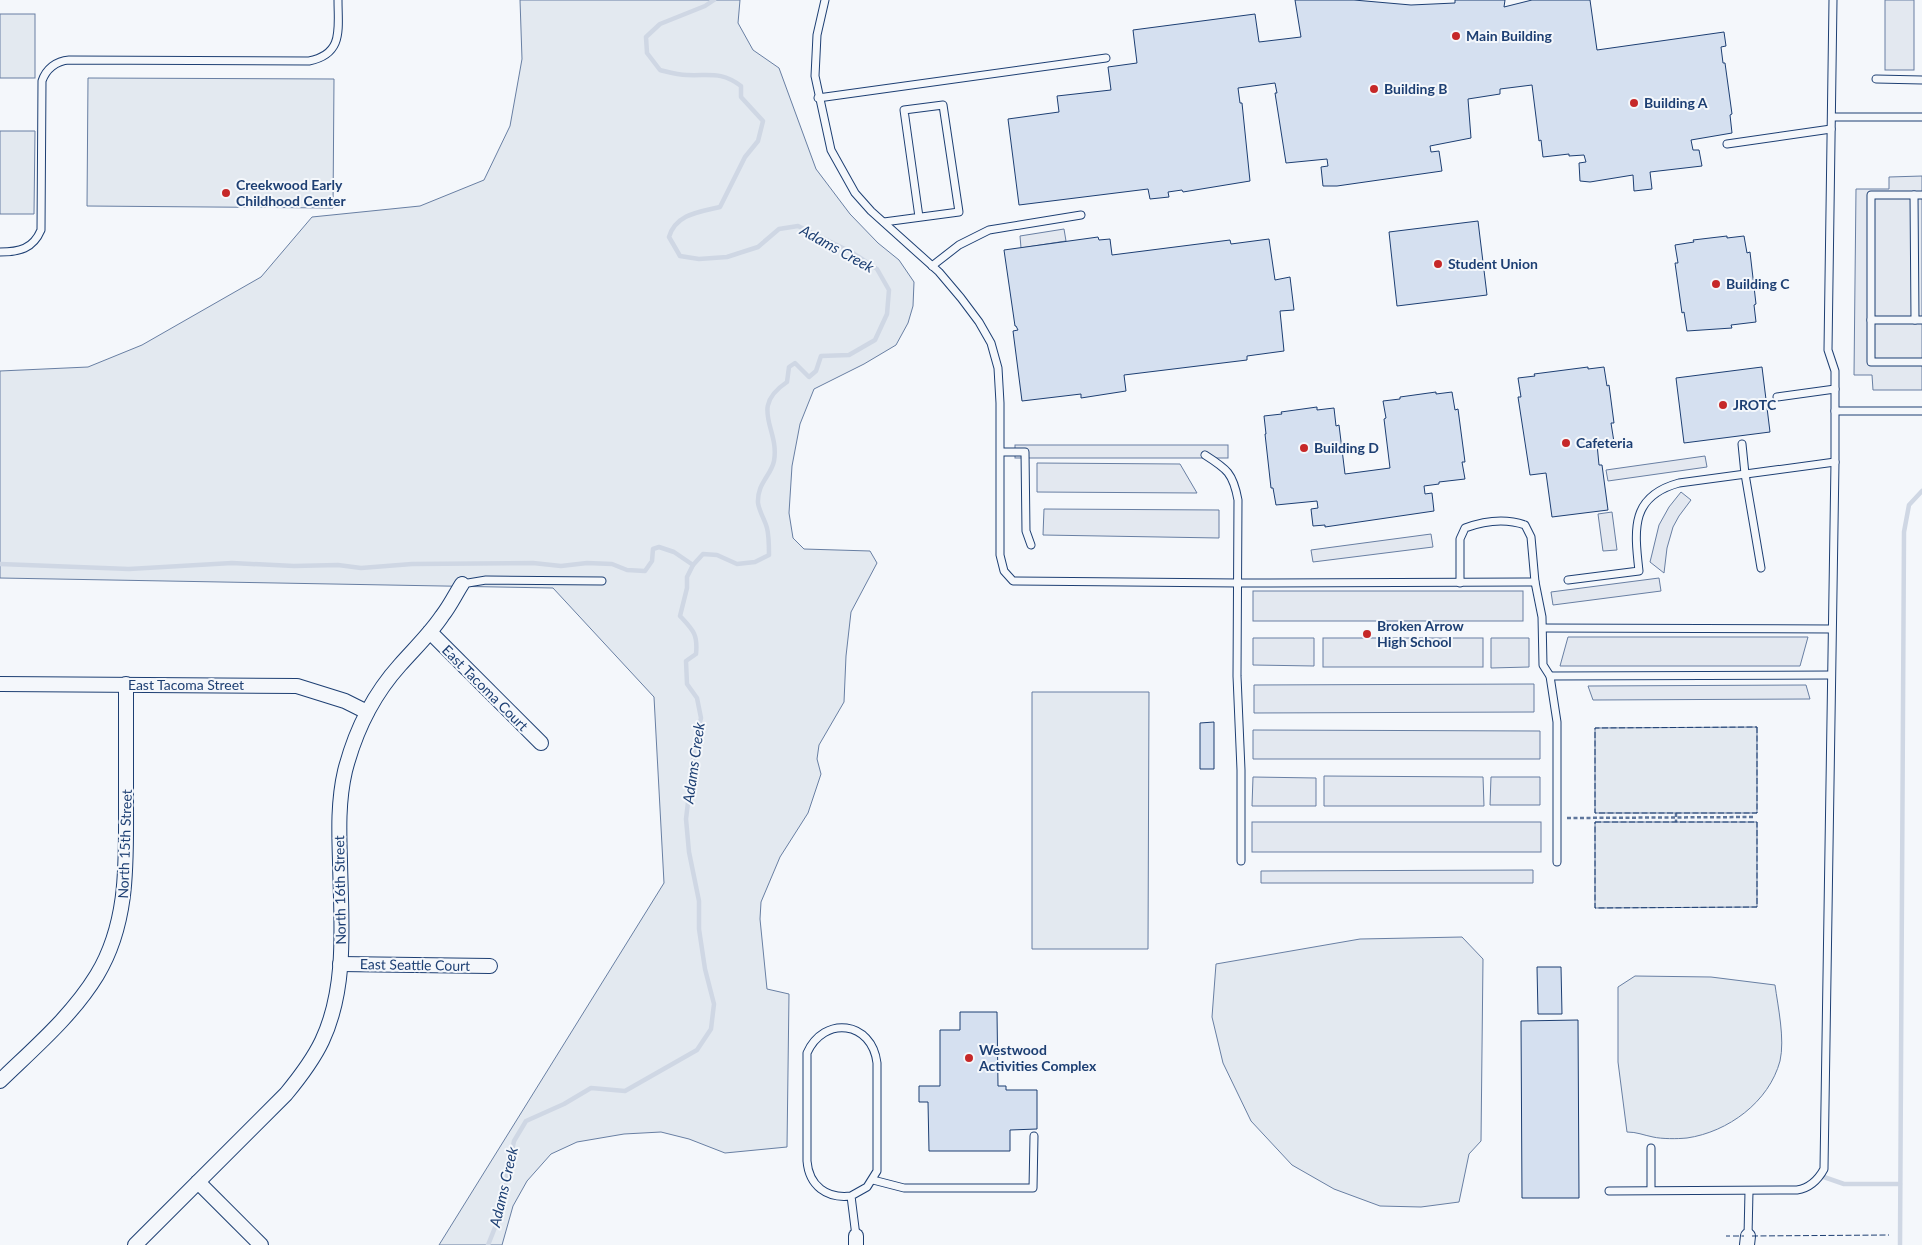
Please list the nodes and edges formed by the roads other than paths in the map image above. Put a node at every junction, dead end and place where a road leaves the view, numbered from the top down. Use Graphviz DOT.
graph roads {
  1 [pos="338,0"];
  2 [pos="825,0"];
  3 [pos="1833,0"];
  4 [pos="1106,58"];
  5 [pos="1876,79"];
  6 [pos="1922,80"];
  7 [pos="818,98"];
  8 [pos="1832,117"];
  9 [pos="1922,117"];
  10 [pos="1831,129"];
  11 [pos="1727,144"];
  12 [pos="1914,195"];
  13 [pos="1922,195"];
  14 [pos="1081,215"];
  15 [pos="919,217"];
  16 [pos="884,222"];
  17 [pos="0,252"];
  18 [pos="932,266"];
  19 [pos="1871,320"];
  20 [pos="1919,320"];
  21 [pos="1922,362"];
  22 [pos="1835,390"];
  23 [pos="1777,397"];
  24 [pos="1835,411"];
  25 [pos="1922,411"];
  26 [pos="1742,444"];
  27 [pos="1001,452"];
  28 [pos="1205,454"];
  29 [pos="1835,462"];
  30 [pos="1745,474"];
  31 [pos="1031,545"];
  32 [pos="1761,568"];
  33 [pos="1568,580"];
  34 [pos="602,581"];
  35 [pos="1535,582"];
  36 [pos="1238,583"];
  37 [pos="1460,583"];
  38 [pos="462,584"];
  39 [pos="1543,628"];
  40 [pos="1831,628"];
  41 [pos="430,632"];
  42 [pos="1831,675"];
  43 [pos="1550,676"];
  44 [pos="0,684"];
  45 [pos="126,684"];
  46 [pos="367,712"];
  47 [pos="541,743"];
  48 [pos="1241,861"];
  49 [pos="1557,862"];
  50 [pos="340,964"];
  51 [pos="490,966"];
  52 [pos="0,1081"];
  53 [pos="1034,1136"];
  54 [pos="1651,1148"];
  55 [pos="873,1180"];
  56 [pos="198,1182"];
  57 [pos="1652,1190"];
  58 [pos="1609,1191"];
  59 [pos="1749,1191"];
  60 [pos="851,1196"];
  61 [pos="856,1240"];
  62 [pos="1747,1240"];
  63 [pos="135,1245"];
  64 [pos="261,1245"];
  1 -- 17 [label="lane"];
  2 -- 7 [label="lane"];
  3 -- 8 [label="lane"];
  4 -- 7 [label="lane"];
  5 -- 6 [label="lane"];
  7 -- 16 [label="lane"];
  8 -- 9 [label="lane"];
  8 -- 10 [label="lane"];
  10 -- 11 [label="lane"];
  10 -- 22 [label="lane"];
  12 -- 13 [label="lane"];
  12 -- 19 [label="lane"];
  12 -- 20 [label="lane"];
  14 -- 18 [label="lane"];
  15 -- 15 [label="lane"];
  15 -- 16 [label="lane"];
  16 -- 18 [label="lane"];
  18 -- 27 [label="lane"];
  19 -- 20 [label="lane"];
  19 -- 21 [label="lane"];
  22 -- 23 [label="lane"];
  22 -- 24 [label="lane"];
  24 -- 25 [label="lane"];
  24 -- 29 [label="lane"];
  26 -- 30 [label="lane"];
  27 -- 31 [label="lane"];
  27 -- 36 [label="lane"];
  28 -- 36 [label="lane"];
  29 -- 30 [label="lane"];
  29 -- 40 [label="lane"];
  30 -- 32 [label="lane"];
  30 -- 33 [label="lane"];
  34 -- 38 [label="lane"];
  35 -- 37 [label="lane"];
  35 -- 37 [label="lane"];
  35 -- 39 [label="lane"];
  36 -- 37 [label="lane"];
  36 -- 48 [label="lane"];
  38 -- 41 [label="street, North 16th Street"];
  39 -- 40 [label="lane"];
  39 -- 43 [label="lane"];
  40 -- 42 [label="lane"];
  41 -- 46 [label="street, North 16th Street"];
  41 -- 47 [label="street, East Tacoma Court"];
  42 -- 43 [label="lane"];
  42 -- 59 [label="lane"];
  43 -- 49 [label="lane"];
  44 -- 45 [label="street, East Tacoma Street"];
  45 -- 46 [label="street, East Tacoma Street"];
  45 -- 52 [label="street, North 15th Street"];
  46 -- 50 [label="street, North 16th Street"];
  50 -- 51 [label="street, East Seattle Court"];
  50 -- 56 [label="street, North 16th Street"];
  53 -- 55 [label="lane"];
  54 -- 57 [label="lane"];
  55 -- 60 [label="lane"];
  55 -- 60 [label="lane"];
  56 -- 63 [label="street, North 16th Street"];
  56 -- 64 [label="street"];
  57 -- 58 [label="lane"];
  57 -- 59 [label="lane"];
  59 -- 62 [label="lane"];
  60 -- 61 [label="lane"];
}
